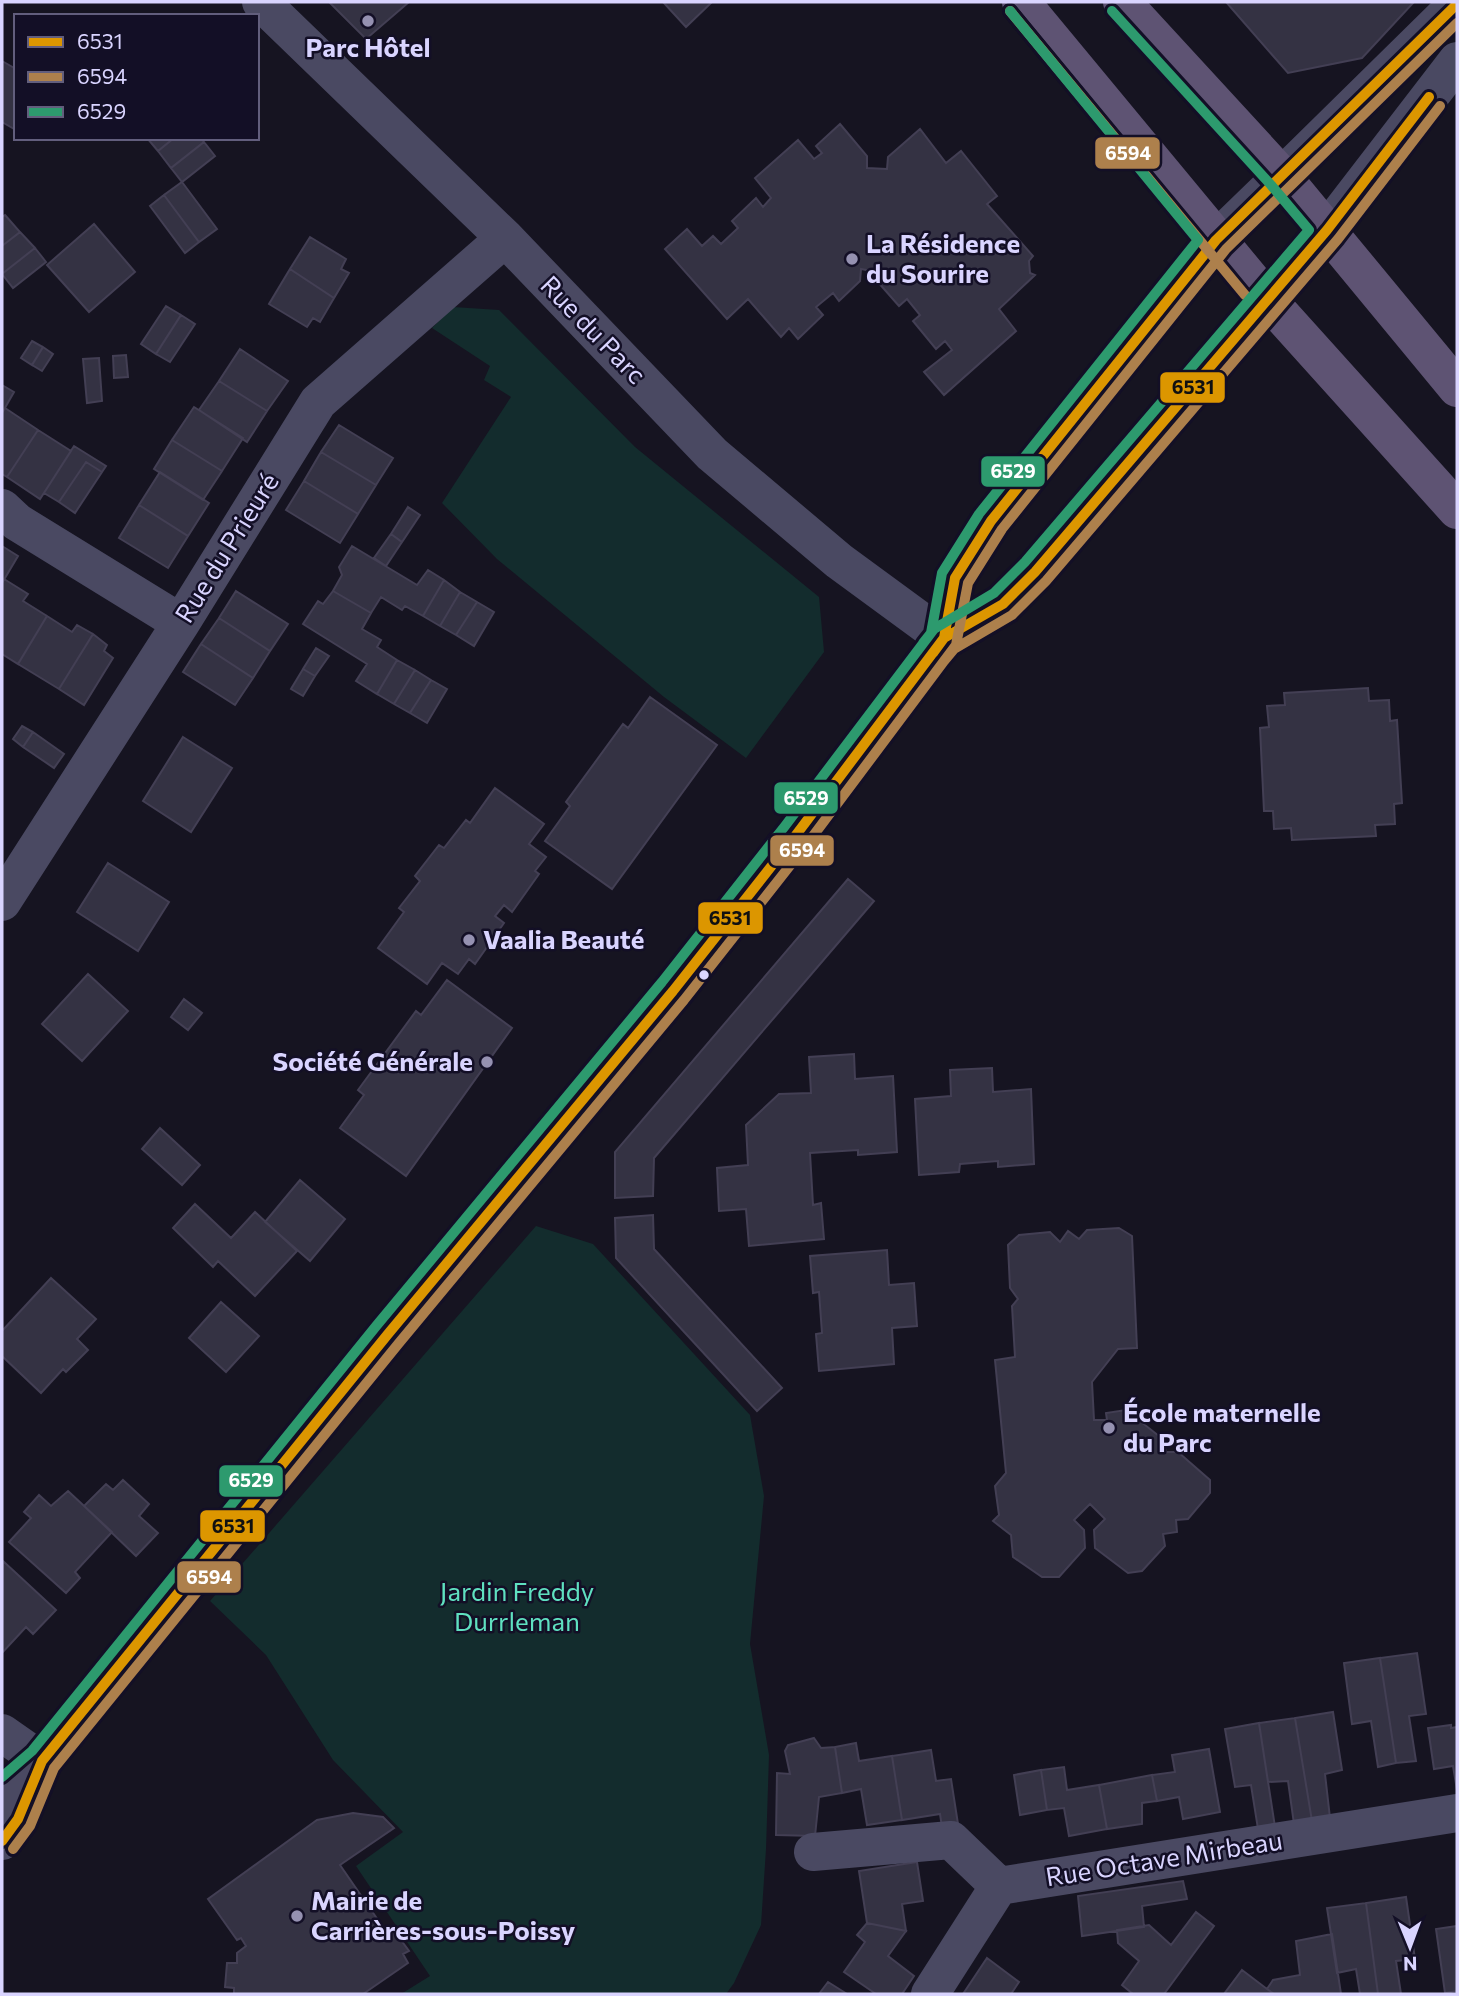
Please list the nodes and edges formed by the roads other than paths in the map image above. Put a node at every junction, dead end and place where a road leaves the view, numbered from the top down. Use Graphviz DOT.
graph roads {
  1 [pos="261,2"];
  2 [pos="1021,2"];
  3 [pos="1122,2"];
  4 [pos="1457,4"];
  5 [pos="1457,61"];
  6 [pos="1282,176"];
  7 [pos="1326,230"];
  8 [pos="505,238"];
  9 [pos="1216,240"];
  10 [pos="1267,299"];
  11 [pos="1457,388"];
  12 [pos="2,508"];
  13 [pos="1457,510"];
  14 [pos="181,623"];
  15 [pos="944,638"];
  16 [pos="2,902"];
  17 [pos="2,1733"];
  18 [pos="41,1761"];
  19 [pos="2,1795"];
  20 [pos="1457,1813"];
  21 [pos="2,1841"];
  22 [pos="813,1852"];
  23 [pos="999,1885"];
  24 [pos="930,1994"];
  1 -- 8 [label="street, Rue du Parc"];
  2 -- 9 [label="main road"];
  3 -- 6 [label="main road"];
  4 -- 6 [label="street"];
  5 -- 7 [label="street"];
  6 -- 7 [label="main road"];
  6 -- 9 [label="street"];
  7 -- 10 [label="street"];
  7 -- 11 [label="main road"];
  8 -- 14 [label="street, Rue du Prieuré"];
  8 -- 15 [label="street, Rue du Parc"];
  9 -- 10 [label="main road"];
  9 -- 15 [label="street"];
  10 -- 13 [label="main road"];
  10 -- 15 [label="street"];
  12 -- 14 [label="street"];
  14 -- 16 [label="street, Rue du Prieuré"];
  15 -- 18 [label="street"];
  17 -- 18 [label="street"];
  18 -- 19 [label="street"];
  18 -- 21 [label="street"];
  20 -- 23 [label="street, Rue Octave Mirbeau"];
  22 -- 23 [label="street"];
  23 -- 24 [label="street"];
}
